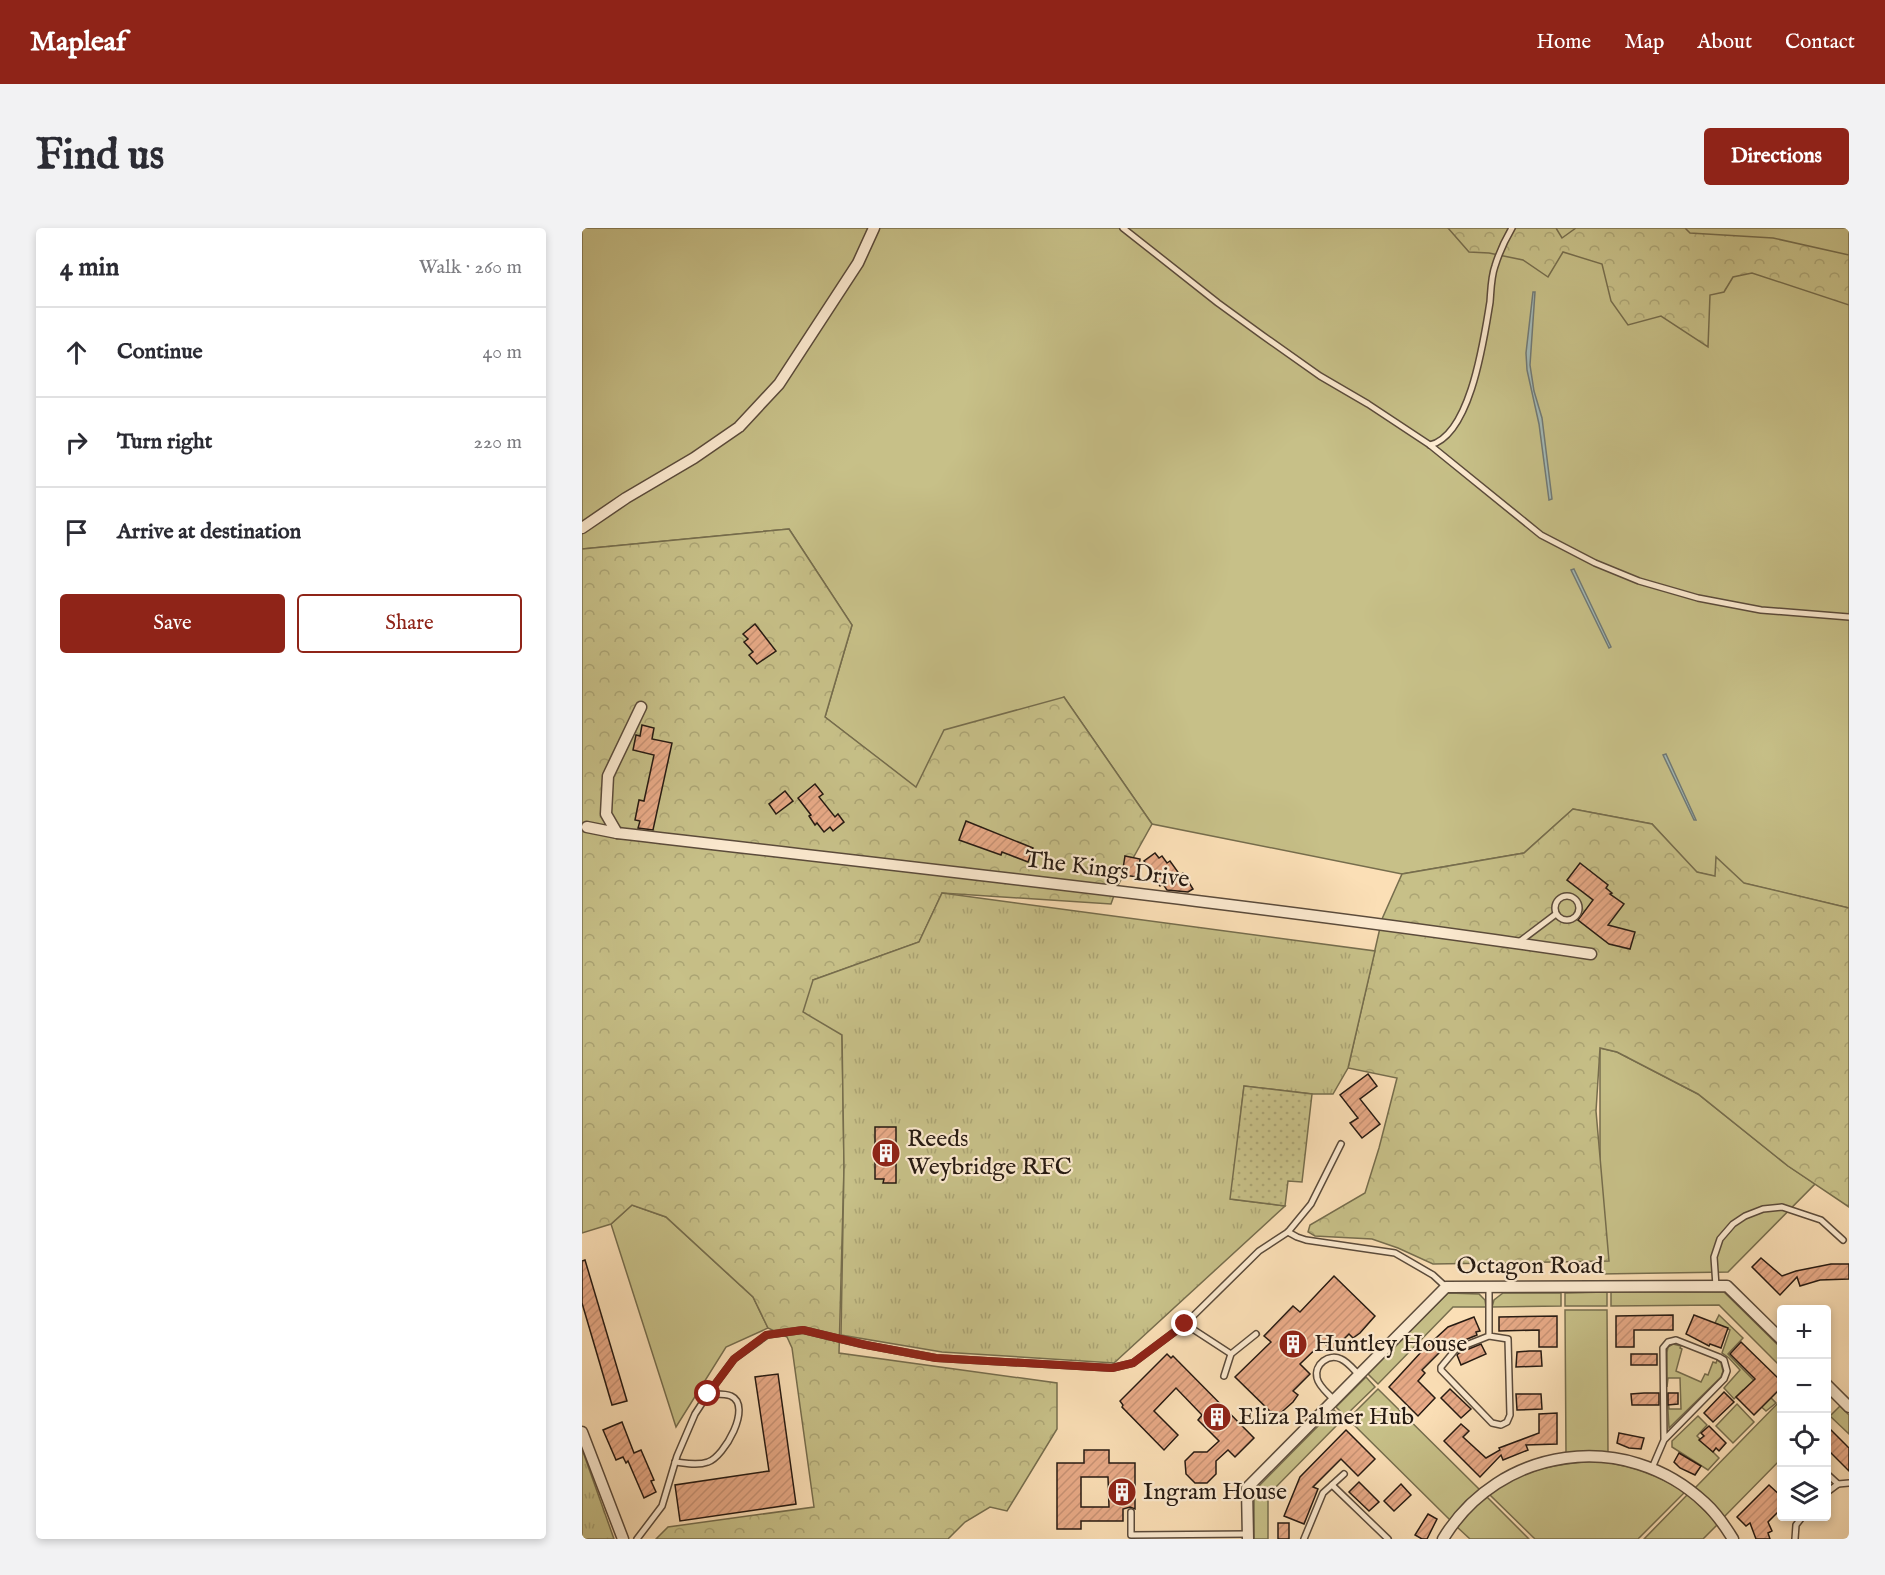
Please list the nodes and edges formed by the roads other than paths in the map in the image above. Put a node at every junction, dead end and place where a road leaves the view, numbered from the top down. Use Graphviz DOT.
graph roads {
  1 [pos="874,228"];
  2 [pos="1124,228"];
  3 [pos="1512,228"];
  4 [pos="1430,444"];
  5 [pos="582,528"];
  6 [pos="1849,617"];
  7 [pos="641,707"];
  8 [pos="606,814"];
  9 [pos="585,826"];
  10 [pos="616,834"];
  11 [pos="1556,914"];
  12 [pos="1518,943"];
  13 [pos="1591,954"];
  14 [pos="1341,1144"];
  15 [pos="1288,1232"];
  16 [pos="1843,1240"];
  17 [pos="1716,1286"];
  18 [pos="1446,1287"];
  19 [pos="1489,1287"];
  20 [pos="1185,1324"];
  21 [pos="1256,1334"];
  22 [pos="1777,1335"];
  23 [pos="1489,1336"];
  24 [pos="1231,1354"];
  25 [pos="1359,1375"];
  26 [pos="1224,1376"];
  27 [pos="1831,1388"];
  28 [pos="708,1394"];
  29 [pos="1334,1400"];
  30 [pos="1849,1407"];
  31 [pos="582,1432"];
  32 [pos="1664,1440"];
  33 [pos="675,1462"];
  34 [pos="1652,1468"];
  35 [pos="1344,1474"];
  36 [pos="1831,1477"];
  37 [pos="1849,1483"];
  38 [pos="1838,1484"];
  39 [pos="1332,1485"];
  40 [pos="1831,1490"];
  41 [pos="1131,1512"];
  42 [pos="1799,1521"];
  43 [pos="1248,1537"];
  44 [pos="622,1539"];
  45 [pos="637,1539"];
  46 [pos="1304,1539"];
  47 [pos="1388,1539"];
  48 [pos="1443,1539"];
  49 [pos="1734,1539"];
  50 [pos="1795,1539"];
  1 -- 5 [label="street"];
  2 -- 4 [label="lane"];
  3 -- 4 [label="lane"];
  4 -- 6 [label="lane"];
  7 -- 8 [label="street"];
  8 -- 9 [label="street, The Kings Drive"];
  8 -- 10 [label="street"];
  9 -- 10 [label="street, The Kings Drive"];
  10 -- 12 [label="street, The Kings Drive"];
  11 -- 11 [label="lane"];
  11 -- 12 [label="lane"];
  12 -- 13 [label="street, The Kings Drive"];
  14 -- 15 [label="lane"];
  15 -- 18 [label="lane"];
  15 -- 20 [label="lane"];
  16 -- 17 [label="lane"];
  17 -- 19 [label="street, Octagon Road"];
  17 -- 22 [label="street, Octagon Road"];
  18 -- 19 [label="street, Octagon Road"];
  18 -- 25 [label="street, Octagon Road"];
  19 -- 23 [label="lane"];
  20 -- 24 [label="lane"];
  20 -- 28 [label="lane"];
  21 -- 24 [label="lane"];
  23 -- 23 [label="lane"];
  24 -- 26 [label="lane"];
  25 -- 29 [label="street, Octagon Road"];
  25 -- 29 [label="lane"];
  27 -- 30 [label="street"];
  28 -- 33 [label="lane"];
  28 -- 33 [label="lane"];
  29 -- 43 [label="street, Octagon Road"];
  31 -- 44 [label="street"];
  32 -- 32 [label="lane"];
  32 -- 34 [label="lane"];
  33 -- 45 [label="lane"];
  34 -- 48 [label="street"];
  34 -- 49 [label="street"];
  35 -- 39 [label="lane"];
  36 -- 38 [label="lane"];
  37 -- 38 [label="lane"];
  38 -- 40 [label="lane"];
  39 -- 46 [label="lane"];
  39 -- 47 [label="lane"];
  41 -- 43 [label="lane"];
  42 -- 50 [label="lane"];
}
